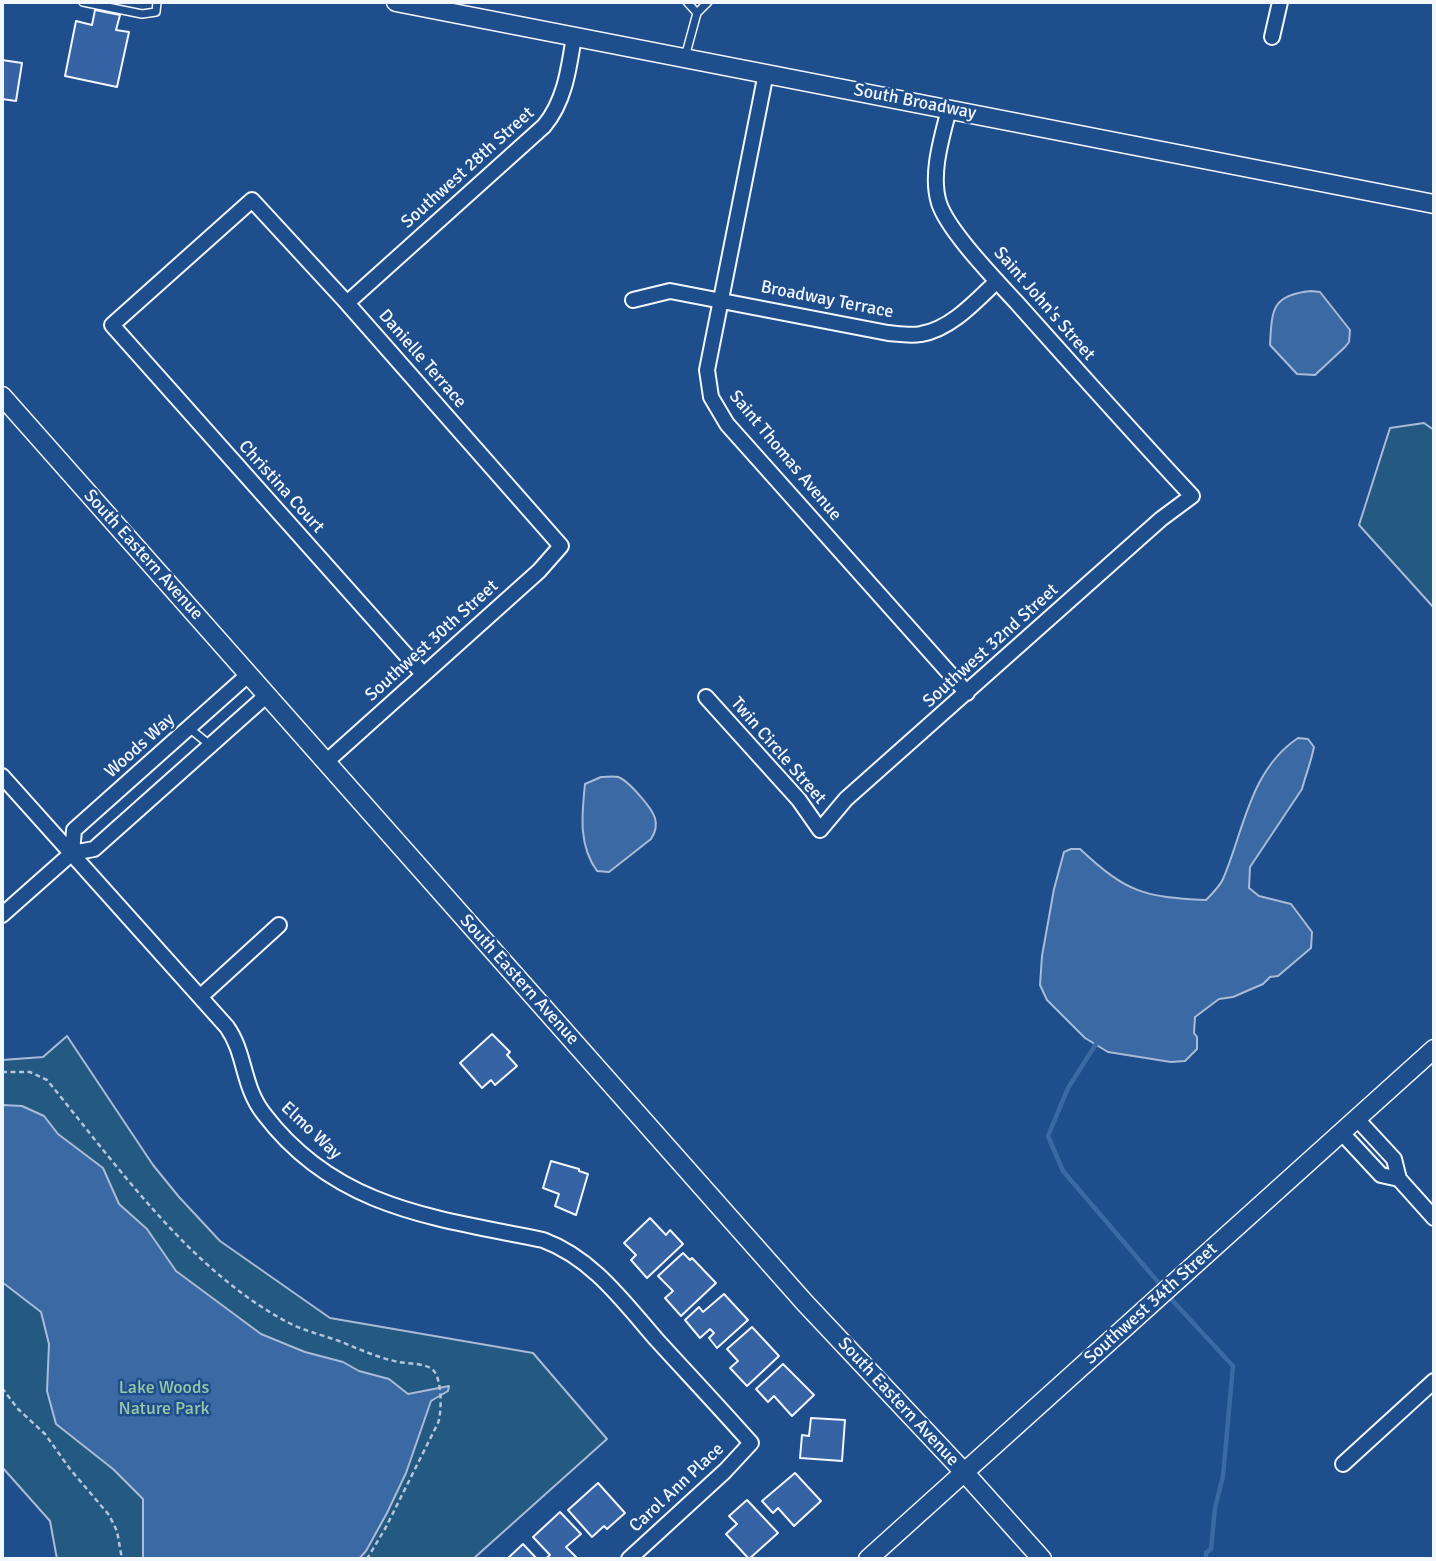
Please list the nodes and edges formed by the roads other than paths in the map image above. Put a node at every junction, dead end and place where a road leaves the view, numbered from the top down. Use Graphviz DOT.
graph roads {
  1 [pos="83,2"];
  2 [pos="157,2"];
  3 [pos="396,2"];
  4 [pos="687,2"];
  5 [pos="708,2"];
  6 [pos="1280,2"];
  7 [pos="415,4"];
  8 [pos="697,13"];
  9 [pos="574,36"];
  10 [pos="1272,37"];
  11 [pos="685,57"];
  12 [pos="766,73"];
  13 [pos="949,109"];
  14 [pos="1434,204"];
  15 [pos="997,281"];
  16 [pos="634,300"];
  17 [pos="722,300"];
  18 [pos="347,303"];
  19 [pos="112,325"];
  20 [pos="2,396"];
  21 [pos="1192,496"];
  22 [pos="561,546"];
  23 [pos="249,674"];
  24 [pos="423,674"];
  25 [pos="967,693"];
  26 [pos="267,695"];
  27 [pos="706,698"];
  28 [pos="189,728"];
  29 [pos="211,745"];
  30 [pos="326,762"];
  31 [pos="2,776"];
  32 [pos="820,830"];
  33 [pos="72,853"];
  34 [pos="2,915"];
  35 [pos="279,925"];
  36 [pos="201,997"];
  37 [pos="1434,1049"];
  38 [pos="1357,1119"];
  39 [pos="1341,1132"];
  40 [pos="1399,1179"];
  41 [pos="1434,1218"];
  42 [pos="1434,1381"];
  43 [pos="751,1443"];
  44 [pos="1343,1464"];
  45 [pos="964,1472"];
  46 [pos="629,1559"];
  47 [pos="868,1559"];
  48 [pos="1042,1559"];
  1 -- 2 [label="lane"];
  3 -- 7 [label="street, South Broadway"];
  4 -- 8 [label="lane"];
  5 -- 8 [label="lane"];
  6 -- 10 [label="street"];
  7 -- 9 [label="street, South Broadway"];
  8 -- 11 [label="lane"];
  9 -- 11 [label="street, South Broadway"];
  9 -- 18 [label="street, Southwest 28th Street"];
  11 -- 12 [label="street, South Broadway"];
  12 -- 13 [label="street, South Broadway"];
  12 -- 17 [label="street, Saint Thomas Avenue"];
  13 -- 14 [label="street, South Broadway"];
  13 -- 15 [label="street, Saint John's Street"];
  15 -- 17 [label="street, Broadway Terrace"];
  15 -- 21 [label="street, Saint John's Street"];
  16 -- 17 [label="street, Broadway Terrace"];
  17 -- 25 [label="street, Saint Thomas Avenue"];
  18 -- 19 [label="street, Danielle Terrace"];
  18 -- 22 [label="street, Danielle Terrace"];
  19 -- 24 [label="street, Christina Court"];
  20 -- 23 [label="street, South Eastern Avenue"];
  21 -- 25 [label="street, Southwest 32nd Street"];
  22 -- 24 [label="street, Southwest 30th Street"];
  23 -- 26 [label="street, South Eastern Avenue"];
  23 -- 28 [label="street, Woods Way"];
  24 -- 30 [label="street, Southwest 30th Street"];
  25 -- 32 [label="street, Southwest 32nd Street"];
  26 -- 29 [label="street, Woods Way"];
  26 -- 30 [label="street, South Eastern Avenue"];
  27 -- 32 [label="street, Twin Circle Street"];
  28 -- 29 [label="lane"];
  28 -- 33 [label="street, Woods Way"];
  29 -- 33 [label="street, Woods Way"];
  30 -- 45 [label="street, South Eastern Avenue"];
  31 -- 33 [label="street, Elmo Way"];
  33 -- 34 [label="street, Woods Way"];
  33 -- 36 [label="street, Elmo Way"];
  35 -- 36 [label="street"];
  36 -- 43 [label="street, Elmo Way"];
  37 -- 38 [label="street, Southwest 34th Street"];
  38 -- 39 [label="street, Southwest 34th Street"];
  38 -- 40 [label="street"];
  39 -- 40 [label="street"];
  39 -- 45 [label="street, Southwest 34th Street"];
  40 -- 41 [label="street"];
  42 -- 44 [label="street"];
  43 -- 46 [label="street, Carol Ann Place"];
  45 -- 47 [label="street, Southwest 34th Street"];
  45 -- 48 [label="street, South Eastern Avenue"];
}
